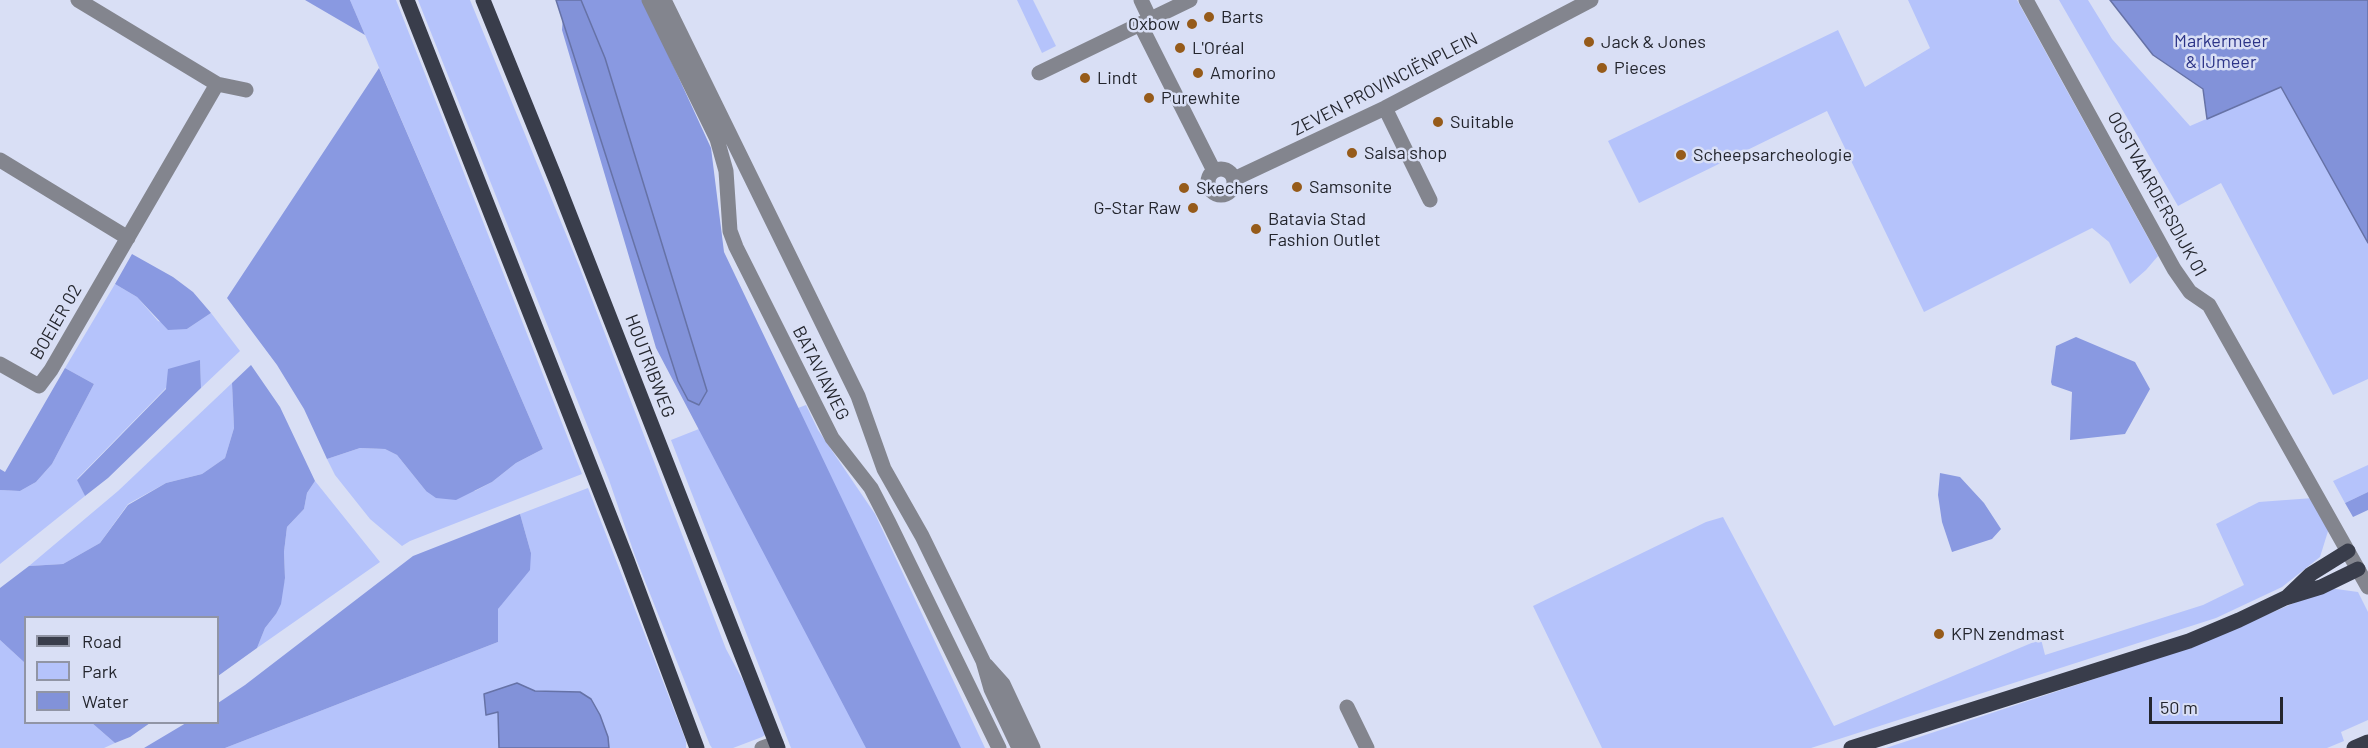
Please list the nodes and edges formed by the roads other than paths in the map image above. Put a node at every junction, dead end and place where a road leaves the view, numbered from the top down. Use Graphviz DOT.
graph roads {
  1 [pos="78,0"];
  2 [pos="407,0"];
  3 [pos="483,0"];
  4 [pos="649,0"];
  5 [pos="664,0"];
  6 [pos="1141,0"];
  7 [pos="1190,0"];
  8 [pos="1591,0"];
  9 [pos="2026,0"];
  10 [pos="1145,21"];
  11 [pos="1039,73"];
  12 [pos="218,84"];
  13 [pos="246,90"];
  14 [pos="1385,108"];
  15 [pos="0,160"];
  16 [pos="1214,171"];
  17 [pos="1234,179"];
  18 [pos="1430,200"];
  19 [pos="128,238"];
  20 [pos="0,364"];
  21 [pos="2348,552"];
  22 [pos="2358,569"];
  23 [pos="2368,587"];
  24 [pos="2285,598"];
  25 [pos="982,661"];
  26 [pos="1347,707"];
  27 [pos="2368,742"];
  28 [pos="772,746"];
  29 [pos="697,748"];
  30 [pos="999,748"];
  31 [pos="1019,748"];
  32 [pos="1033,748"];
  33 [pos="1367,748"];
  34 [pos="1851,748"];
  35 [pos="2354,748"];
  1 -- 12 [label="street"];
  2 -- 29 [label="main road"];
  3 -- 28 [label="main road, HOUTRIBWEG"];
  4 -- 30 [label="street, BATAVIAWEG"];
  5 -- 25 [label="street, BATAVIAWEG"];
  6 -- 10 [label="street"];
  7 -- 10 [label="street"];
  8 -- 14 [label="street, ZEVEN PROVINCIËNPLEIN"];
  9 -- 21 [label="street, OOSTVAARDERSDIJK 01"];
  10 -- 11 [label="street"];
  10 -- 16 [label="street"];
  12 -- 13 [label="street"];
  12 -- 19 [label="street, BOEIER 02"];
  14 -- 17 [label="street, ZEVEN PROVINCIËNPLEIN"];
  14 -- 18 [label="street"];
  15 -- 19 [label="street"];
  16 -- 17 [label="street"];
  16 -- 17 [label="street"];
  19 -- 20 [label="street, BOEIER 02"];
  21 -- 22 [label="street, OOSTVAARDERSDIJK 01"];
  21 -- 24 [label="main road"];
  22 -- 23 [label="street, OOSTVAARDERSDIJK 01"];
  22 -- 24 [label="main road"];
  24 -- 34 [label="main road"];
  25 -- 31 [label="street, BATAVIAWEG"];
  25 -- 32 [label="street, BATAVIAWEG"];
  26 -- 33 [label="street"];
  27 -- 35 [label="main road"];
}
